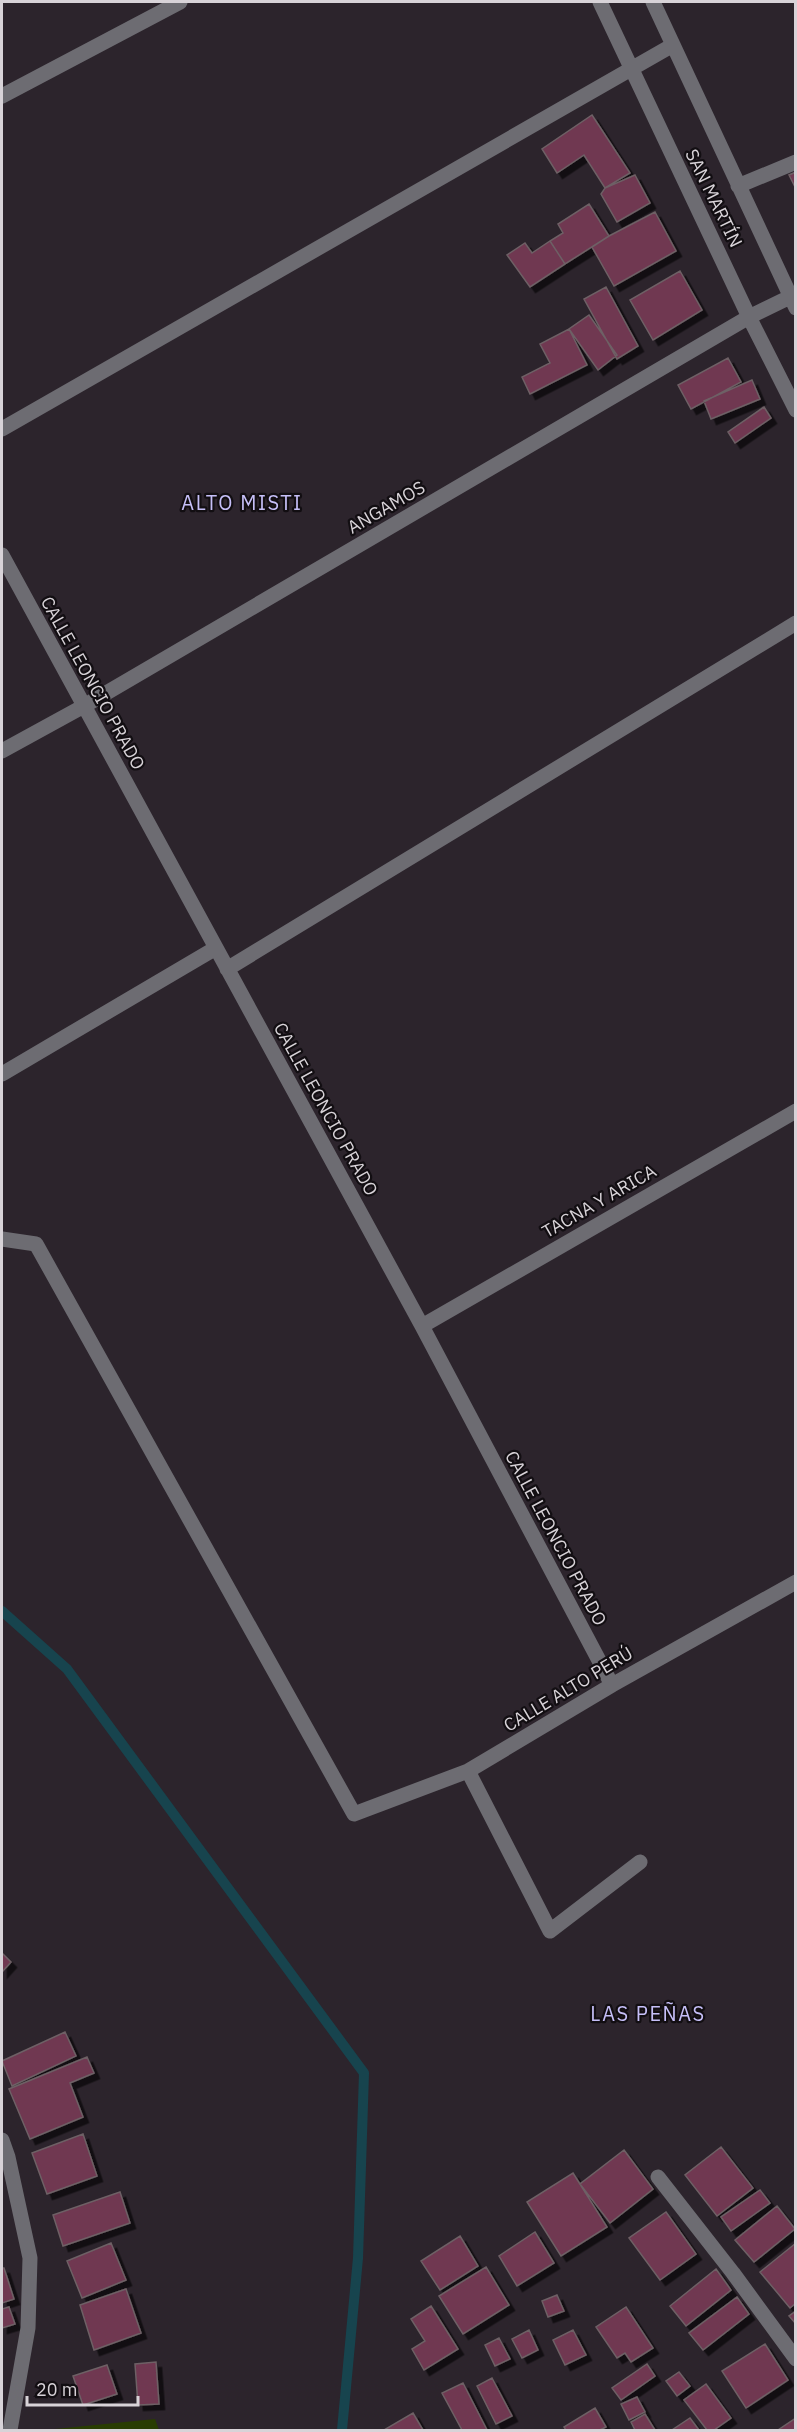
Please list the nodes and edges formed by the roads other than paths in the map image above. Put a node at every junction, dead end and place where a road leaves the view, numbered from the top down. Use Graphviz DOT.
graph roads {
  1 [pos="600,2"];
  2 [pos="653,2"];
  3 [pos="172,3"];
  4 [pos="674,45"];
  5 [pos="631,70"];
  6 [pos="2,96"];
  7 [pos="795,162"];
  8 [pos="738,186"];
  9 [pos="793,302"];
  10 [pos="749,317"];
  11 [pos="795,410"];
  12 [pos="2,429"];
  13 [pos="2,555"];
  14 [pos="795,623"];
  15 [pos="84,706"];
  16 [pos="2,751"];
  17 [pos="216,948"];
  18 [pos="227,969"];
  19 [pos="2,1074"];
  20 [pos="795,1111"];
  21 [pos="2,1239"];
  22 [pos="422,1326"];
  23 [pos="795,1582"];
  24 [pos="612,1685"];
  25 [pos="468,1771"];
  26 [pos="640,1862"];
  27 [pos="2,2140"];
  28 [pos="658,2177"];
  29 [pos="795,2359"];
  30 [pos="10,2430"];
  1 -- 5 [label="street, SAN MARTÍN"];
  2 -- 4 [label="street, SAN MARTÍN"];
  3 -- 6 [label="street"];
  4 -- 5 [label="street"];
  4 -- 8 [label="street, SAN MARTÍN"];
  5 -- 10 [label="street, SAN MARTÍN"];
  5 -- 12 [label="street"];
  7 -- 8 [label="street"];
  8 -- 9 [label="street, SAN MARTÍN"];
  9 -- 10 [label="street, ANGAMOS"];
  10 -- 11 [label="street, SAN MARTÍN"];
  10 -- 15 [label="street, ANGAMOS"];
  13 -- 15 [label="street, CALLE LEONCIO PRADO"];
  14 -- 18 [label="street"];
  15 -- 16 [label="street, ANGAMOS"];
  15 -- 17 [label="street, CALLE LEONCIO PRADO"];
  17 -- 18 [label="street, CALLE LEONCIO PRADO"];
  17 -- 19 [label="street"];
  18 -- 22 [label="street, CALLE LEONCIO PRADO"];
  20 -- 22 [label="street, TACNA Y ARICA"];
  21 -- 25 [label="street, CALLE ALTO PERÚ"];
  22 -- 24 [label="street, CALLE LEONCIO PRADO"];
  23 -- 24 [label="street, CALLE ALTO PERÚ"];
  24 -- 25 [label="street, CALLE ALTO PERÚ"];
  25 -- 26 [label="street"];
  27 -- 30 [label="street"];
  28 -- 29 [label="street"];
}
